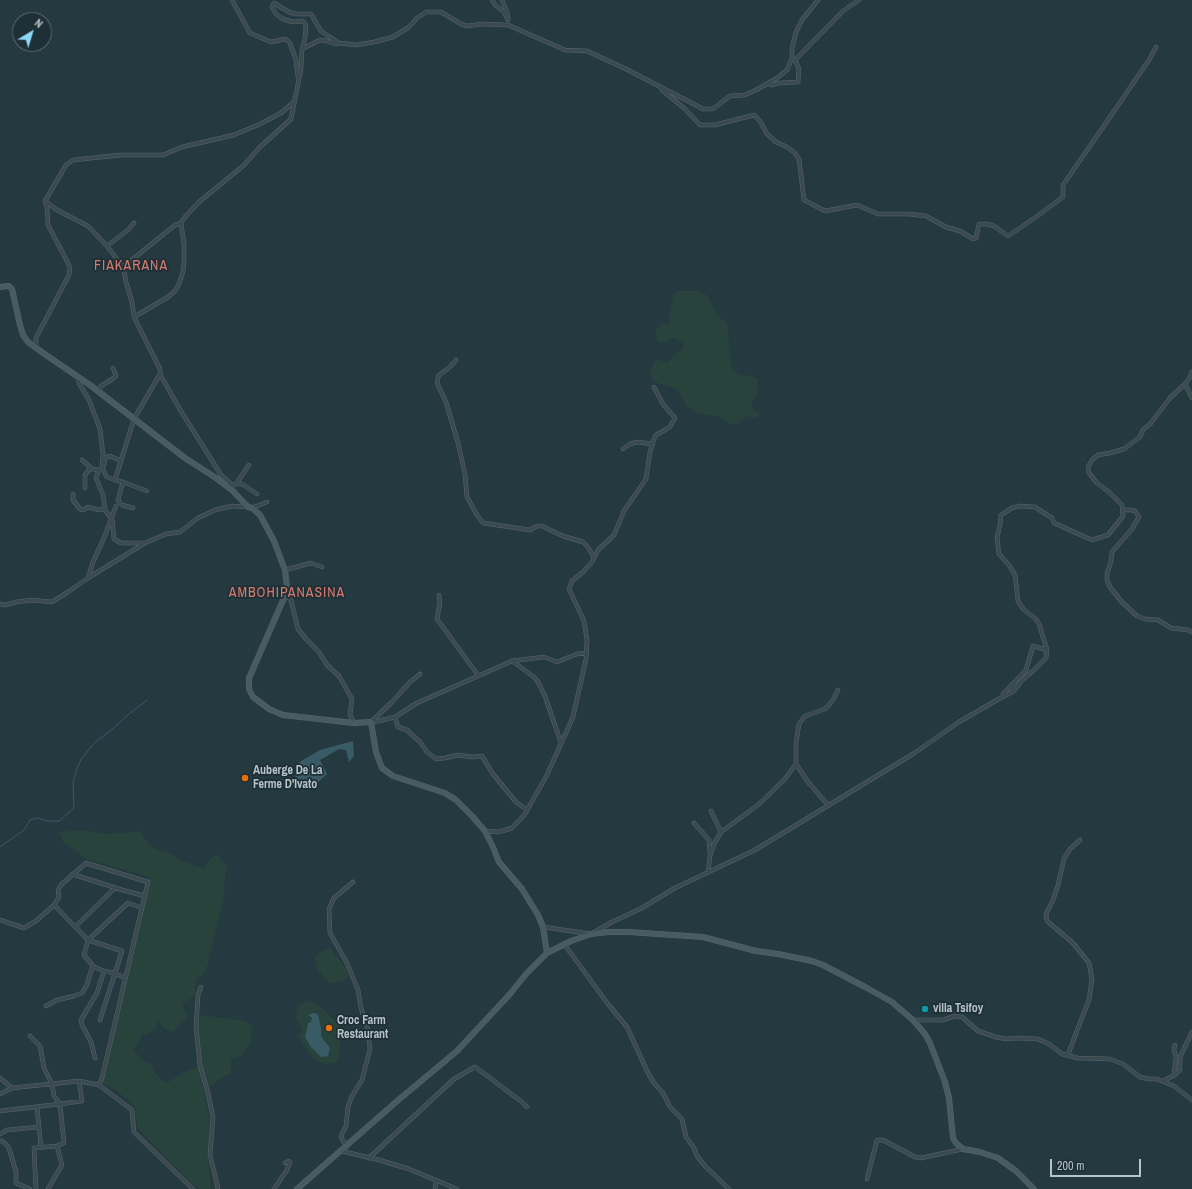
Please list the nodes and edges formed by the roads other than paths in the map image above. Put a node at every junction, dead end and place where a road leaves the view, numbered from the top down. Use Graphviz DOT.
graph roads {
  1 [pos="232,0"];
  2 [pos="492,0"];
  3 [pos="502,0"];
  4 [pos="818,0"];
  5 [pos="859,0"];
  6 [pos="508,20"];
  7 [pos="508,25"];
  8 [pos="339,43"];
  9 [pos="302,48"];
  10 [pos="1156,48"];
  11 [pos="794,59"];
  12 [pos="298,82"];
  13 [pos="771,85"];
  14 [pos="657,86"];
  15 [pos="294,102"];
  16 [pos="45,201"];
  17 [pos="134,223"];
  18 [pos="181,223"];
  19 [pos="107,246"];
  20 [pos="123,267"];
  21 [pos="0,287"];
  22 [pos="134,317"];
  23 [pos="36,348"];
  24 [pos="456,360"];
  25 [pos="113,368"];
  26 [pos="1192,372"];
  27 [pos="160,374"];
  28 [pos="78,377"];
  29 [pos="1185,384"];
  30 [pos="654,387"];
  31 [pos="98,391"];
  32 [pos="1192,398"];
  33 [pos="134,419"];
  34 [pos="653,444"];
  35 [pos="623,449"];
  36 [pos="82,460"];
  37 [pos="120,460"];
  38 [pos="249,465"];
  39 [pos="102,466"];
  40 [pos="90,467"];
  41 [pos="99,470"];
  42 [pos="115,480"];
  43 [pos="124,482"];
  44 [pos="232,485"];
  45 [pos="84,488"];
  46 [pos="147,491"];
  47 [pos="72,494"];
  48 [pos="257,494"];
  49 [pos="267,502"];
  50 [pos="116,506"];
  51 [pos="250,507"];
  52 [pos="133,508"];
  53 [pos="105,509"];
  54 [pos="1123,510"];
  55 [pos="112,519"];
  56 [pos="145,543"];
  57 [pos="594,558"];
  58 [pos="322,567"];
  59 [pos="285,570"];
  60 [pos="88,578"];
  61 [pos="285,595"];
  62 [pos="439,595"];
  63 [pos="0,604"];
  64 [pos="1192,632"];
  65 [pos="1047,650"];
  66 [pos="586,653"];
  67 [pos="512,661"];
  68 [pos="420,674"];
  69 [pos="478,675"];
  70 [pos="838,690"];
  71 [pos="997,700"];
  72 [pos="395,717"];
  73 [pos="371,722"];
  74 [pos="354,723"];
  75 [pos="561,743"];
  76 [pos="796,764"];
  77 [pos="828,805"];
  78 [pos="527,810"];
  79 [pos="710,811"];
  80 [pos="694,823"];
  81 [pos="485,831"];
  82 [pos="721,832"];
  83 [pos="1080,840"];
  84 [pos="710,856"];
  85 [pos="708,872"];
  86 [pos="72,874"];
  87 [pos="353,882"];
  88 [pos="116,888"];
  89 [pos="145,896"];
  90 [pos="54,905"];
  91 [pos="142,908"];
  92 [pos="0,920"];
  93 [pos="75,927"];
  94 [pos="544,927"];
  95 [pos="591,934"];
  96 [pos="88,940"];
  97 [pos="564,944"];
  98 [pos="547,953"];
  99 [pos="94,967"];
  100 [pos="104,971"];
  101 [pos="114,974"];
  102 [pos="125,978"];
  103 [pos="201,987"];
  104 [pos="46,1006"];
  105 [pos="100,1020"];
  106 [pos="913,1020"];
  107 [pos="1192,1032"];
  108 [pos="30,1036"];
  109 [pos="1175,1045"];
  110 [pos="1068,1056"];
  111 [pos="95,1058"];
  112 [pos="1174,1075"];
  113 [pos="0,1078"];
  114 [pos="79,1081"];
  115 [pos="1163,1081"];
  116 [pos="52,1084"];
  117 [pos="99,1085"];
  118 [pos="12,1088"];
  119 [pos="0,1094"];
  120 [pos="1192,1100"];
  121 [pos="60,1104"];
  122 [pos="37,1107"];
  123 [pos="526,1107"];
  124 [pos="0,1111"];
  125 [pos="39,1127"];
  126 [pos="0,1134"];
  127 [pos="1,1141"];
  128 [pos="346,1145"];
  129 [pos="57,1146"];
  130 [pos="41,1147"];
  131 [pos="962,1149"];
  132 [pos="341,1151"];
  133 [pos="369,1158"];
  134 [pos="285,1163"];
  135 [pos="867,1179"];
  136 [pos="436,1180"];
  137 [pos="30,1189"];
  138 [pos="36,1189"];
  139 [pos="48,1189"];
  140 [pos="193,1189"];
  141 [pos="218,1189"];
  142 [pos="274,1189"];
  143 [pos="297,1189"];
  144 [pos="435,1189"];
  145 [pos="457,1189"];
  146 [pos="729,1189"];
  147 [pos="1034,1189"];
  1 -- 12 [label="street"];
  2 -- 6 [label="street"];
  3 -- 6 [label="street"];
  4 -- 11 [label="street"];
  5 -- 11 [label="street"];
  6 -- 7 [label="street"];
  7 -- 8 [label="street"];
  7 -- 14 [label="street"];
  8 -- 9 [label="street"];
  8 -- 9 [label="street"];
  9 -- 12 [label="street"];
  10 -- 14 [label="street"];
  11 -- 13 [label="street"];
  11 -- 14 [label="street"];
  12 -- 15 [label="street"];
  15 -- 16 [label="street"];
  15 -- 18 [label="street"];
  16 -- 19 [label="street"];
  16 -- 23 [label="street"];
  17 -- 19 [label="street"];
  18 -- 20 [label="street"];
  18 -- 22 [label="street"];
  19 -- 20 [label="street"];
  20 -- 22 [label="street"];
  21 -- 23 [label="street"];
  22 -- 27 [label="street"];
  23 -- 28 [label="street"];
  24 -- 57 [label="street"];
  25 -- 31 [label="street"];
  26 -- 29 [label="street"];
  27 -- 33 [label="street"];
  27 -- 44 [label="street"];
  28 -- 31 [label="street"];
  28 -- 39 [label="street"];
  29 -- 32 [label="street"];
  29 -- 54 [label="street"];
  30 -- 34 [label="street"];
  31 -- 33 [label="street"];
  33 -- 37 [label="street"];
  33 -- 44 [label="street"];
  34 -- 35 [label="street"];
  34 -- 57 [label="street"];
  36 -- 40 [label="street"];
  37 -- 39 [label="street"];
  37 -- 42 [label="street"];
  38 -- 44 [label="street"];
  39 -- 41 [label="street"];
  39 -- 42 [label="street"];
  40 -- 41 [label="street"];
  40 -- 45 [label="street"];
  41 -- 53 [label="street"];
  42 -- 43 [label="street"];
  43 -- 46 [label="street"];
  43 -- 52 [label="street"];
  44 -- 48 [label="street"];
  44 -- 51 [label="street"];
  47 -- 53 [label="street"];
  49 -- 51 [label="street"];
  50 -- 55 [label="street"];
  51 -- 56 [label="street"];
  51 -- 59 [label="street"];
  53 -- 55 [label="street"];
  54 -- 64 [label="street"];
  54 -- 65 [label="street"];
  55 -- 56 [label="street"];
  55 -- 60 [label="street"];
  56 -- 60 [label="street"];
  57 -- 66 [label="street"];
  58 -- 59 [label="street"];
  59 -- 61 [label="street"];
  60 -- 63 [label="street"];
  61 -- 74 [label="street"];
  61 -- 74 [label="street"];
  62 -- 69 [label="street"];
  65 -- 71 [label="street"];
  65 -- 71 [label="street"];
  66 -- 67 [label="street"];
  66 -- 75 [label="street"];
  67 -- 69 [label="street"];
  67 -- 75 [label="street"];
  68 -- 73 [label="street"];
  69 -- 72 [label="street"];
  70 -- 76 [label="street"];
  71 -- 77 [label="street"];
  72 -- 73 [label="street"];
  72 -- 78 [label="street"];
  73 -- 74 [label="street"];
  73 -- 81 [label="street"];
  75 -- 78 [label="street"];
  76 -- 77 [label="street"];
  76 -- 82 [label="street"];
  77 -- 85 [label="street"];
  78 -- 81 [label="street"];
  79 -- 82 [label="street"];
  80 -- 84 [label="street"];
  81 -- 94 [label="street"];
  82 -- 84 [label="street"];
  83 -- 110 [label="street"];
  84 -- 85 [label="street"];
  85 -- 95 [label="street"];
  86 -- 88 [label="street"];
  86 -- 89 [label="street"];
  86 -- 90 [label="street"];
  87 -- 128 [label="street"];
  88 -- 89 [label="street"];
  88 -- 93 [label="street"];
  89 -- 91 [label="street"];
  90 -- 92 [label="street"];
  90 -- 93 [label="street"];
  91 -- 96 [label="street"];
  91 -- 102 [label="street"];
  93 -- 96 [label="street"];
  94 -- 95 [label="street"];
  94 -- 98 [label="street"];
  95 -- 97 [label="street"];
  95 -- 106 [label="street"];
  96 -- 99 [label="street"];
  96 -- 101 [label="street"];
  97 -- 98 [label="street"];
  97 -- 146 [label="street"];
  98 -- 128 [label="street"];
  99 -- 100 [label="street"];
  99 -- 104 [label="street"];
  100 -- 101 [label="street"];
  100 -- 111 [label="street"];
  101 -- 102 [label="street"];
  101 -- 105 [label="street"];
  102 -- 117 [label="street"];
  103 -- 141 [label="street"];
  106 -- 110 [label="street"];
  106 -- 131 [label="street"];
  107 -- 112 [label="street"];
  108 -- 116 [label="street"];
  109 -- 112 [label="street"];
  110 -- 115 [label="street"];
  112 -- 115 [label="street"];
  113 -- 118 [label="street"];
  114 -- 116 [label="street"];
  114 -- 117 [label="street"];
  114 -- 121 [label="street"];
  115 -- 120 [label="street"];
  116 -- 118 [label="street"];
  116 -- 121 [label="street"];
  117 -- 140 [label="street"];
  118 -- 119 [label="street"];
  121 -- 122 [label="street"];
  121 -- 129 [label="street"];
  122 -- 124 [label="street"];
  122 -- 125 [label="street"];
  123 -- 133 [label="street"];
  125 -- 126 [label="street"];
  125 -- 130 [label="street"];
  126 -- 127 [label="street"];
  127 -- 137 [label="street"];
  128 -- 132 [label="street"];
  129 -- 130 [label="street"];
  129 -- 139 [label="street"];
  130 -- 138 [label="street"];
  131 -- 135 [label="street"];
  131 -- 147 [label="street"];
  132 -- 133 [label="street"];
  132 -- 143 [label="street"];
  133 -- 136 [label="street"];
  134 -- 142 [label="street"];
  136 -- 144 [label="street"];
  136 -- 145 [label="street"];
}
